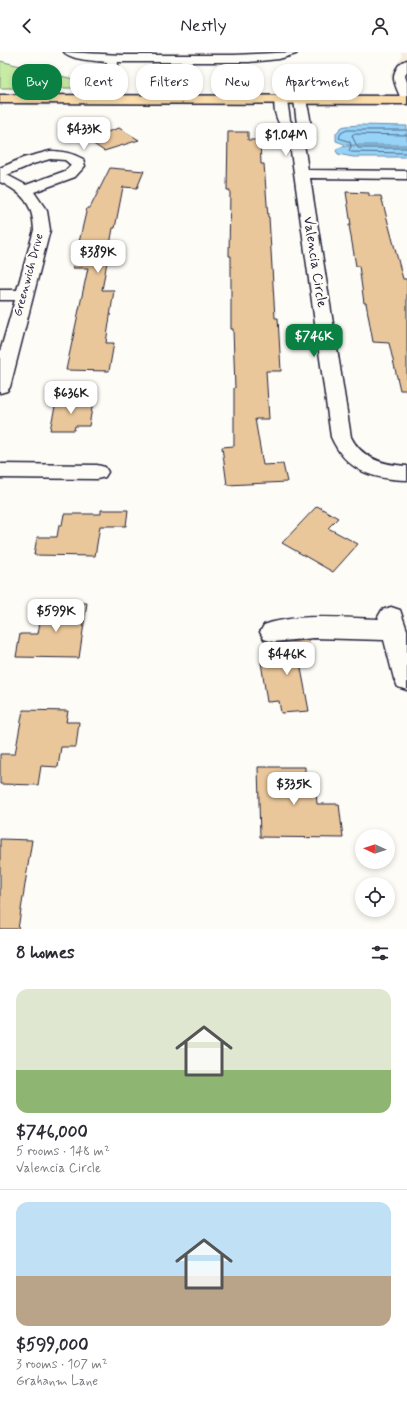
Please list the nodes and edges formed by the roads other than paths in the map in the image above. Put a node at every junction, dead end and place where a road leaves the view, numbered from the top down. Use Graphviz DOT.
graph roads {
  1 [pos="70,52"];
  2 [pos="292,52"];
  3 [pos="182,55"];
  4 [pos="113,58"];
  5 [pos="407,63"];
  6 [pos="112,64"];
  7 [pos="0,99"];
  8 [pos="70,99"];
  9 [pos="128,99"];
  10 [pos="272,100"];
  11 [pos="281,100"];
  12 [pos="300,100"];
  13 [pos="363,100"];
  14 [pos="407,100"];
  15 [pos="296,136"];
  16 [pos="0,173"];
  17 [pos="302,174"];
  18 [pos="407,175"];
  19 [pos="0,177"];
  20 [pos="24,191"];
  21 [pos="0,295"];
  22 [pos="25,295"];
  23 [pos="0,387"];
  24 [pos="0,471"];
  25 [pos="97,472"];
  26 [pos="407,473"];
  27 [pos="273,632"];
  28 [pos="407,679"];
  1 -- 4 [label="street"];
  2 -- 3 [label="street"];
  3 -- 4 [label="street"];
  4 -- 6 [label="street"];
  5 -- 14 [label="street"];
  7 -- 8 [label="main road"];
  9 -- 10 [label="main road"];
  11 -- 15 [label="street"];
  12 -- 15 [label="street"];
  13 -- 14 [label="main road"];
  15 -- 17 [label="street, Valencia Circle"];
  16 -- 20 [label="street"];
  17 -- 18 [label="street"];
  17 -- 26 [label="street, Valencia Circle"];
  19 -- 20 [label="street, Greenwich Drive"];
  20 -- 22 [label="street, Greenwich Drive"];
  21 -- 22 [label="street"];
  22 -- 23 [label="street, Greenwich Drive"];
  24 -- 25 [label="street"];
  27 -- 28 [label="street"];
}
